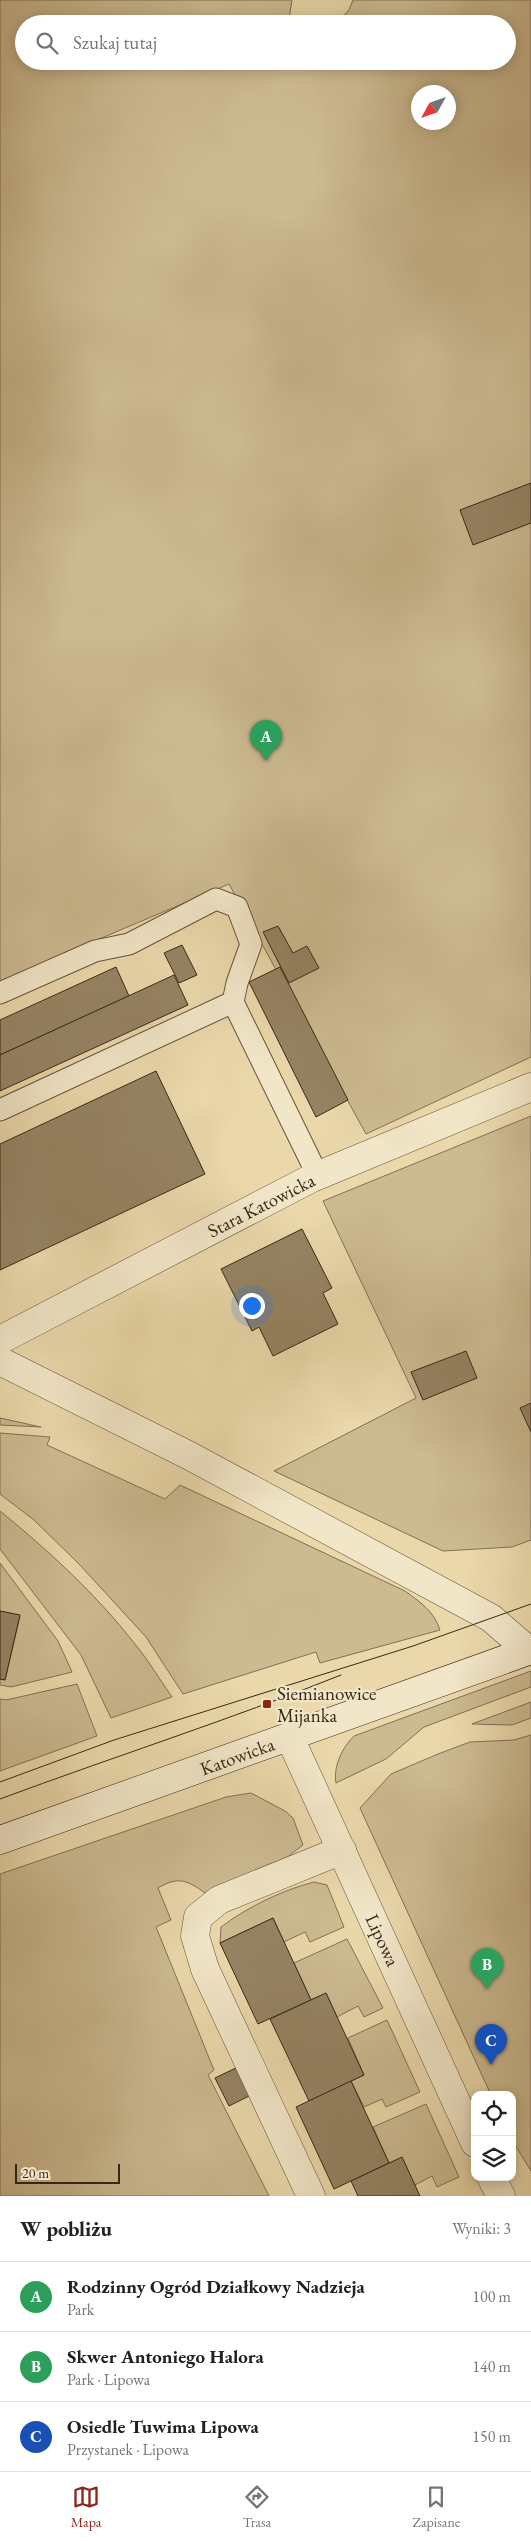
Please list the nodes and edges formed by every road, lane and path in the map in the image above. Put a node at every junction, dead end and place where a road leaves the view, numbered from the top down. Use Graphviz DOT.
graph roads {
  1 [pos="0,993"];
  2 [pos="233,1002"];
  3 [pos="531,1088"];
  4 [pos="0,1110"];
  5 [pos="318,1176"];
  6 [pos="0,1340"];
  7 [pos="0,1361"];
  8 [pos="530,1650"];
  9 [pos="290,1738"];
  10 [pos="0,1840"];
  11 [pos="342,1850"];
  12 [pos="472,2136"];
  13 [pos="494,2181"];
  14 [pos="311,2196"];
  15 [pos="501,2196"];
  1 -- 2 [label="lane"];
  2 -- 4 [label="lane"];
  2 -- 5 [label="lane"];
  3 -- 5 [label="street, Stara Katowicka"];
  5 -- 6 [label="street, Stara Katowicka"];
  7 -- 8 [label="street"];
  8 -- 9 [label="street, Katowicka"];
  9 -- 10 [label="street, Katowicka"];
  9 -- 11 [label="street, Lipowa"];
  11 -- 12 [label="street, Lipowa"];
  11 -- 14 [label="street"];
  13 -- 15 [label="street"];
}
